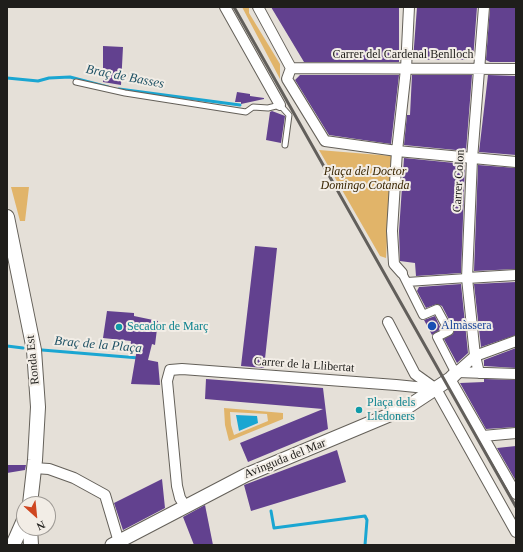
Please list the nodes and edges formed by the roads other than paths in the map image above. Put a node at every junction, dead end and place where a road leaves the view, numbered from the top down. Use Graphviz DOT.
graph roads {
  1 [pos="225,7"];
  2 [pos="258,7"];
  3 [pos="409,7"];
  4 [pos="484,7"];
  5 [pos="291,68"];
  6 [pos="480,68"];
  7 [pos="406,69"];
  8 [pos="516,69"];
  9 [pos="76,82"];
  10 [pos="280,105"];
  11 [pos="285,145"];
  12 [pos="397,150"];
  13 [pos="472,159"];
  14 [pos="516,162"];
  15 [pos="7,218"];
  16 [pos="516,275"];
  17 [pos="405,278"];
  18 [pos="467,278"];
  19 [pos="388,322"];
  20 [pos="516,341"];
  21 [pos="475,356"];
  22 [pos="479,373"];
  23 [pos="516,374"];
  24 [pos="454,375"];
  25 [pos="436,389"];
  26 [pos="516,433"];
  27 [pos="483,436"];
  28 [pos="34,468"];
  29 [pos="516,494"];
  30 [pos="31,496"];
  31 [pos="185,506"];
  32 [pos="516,532"];
  33 [pos="115,544"];
  1 -- 10 [label="street"];
  2 -- 5 [label="street"];
  3 -- 7 [label="street"];
  4 -- 6 [label="street, Carrer Colon"];
  5 -- 7 [label="street, Carrer del Cardenal Benlloch"];
  5 -- 12 [label="street"];
  6 -- 7 [label="street, Carrer del Cardenal Benlloch"];
  6 -- 8 [label="street, Carrer del Cardenal Benlloch"];
  6 -- 13 [label="street, Carrer Colon"];
  7 -- 12 [label="street"];
  9 -- 10 [label="lane"];
  10 -- 11 [label="lane"];
  12 -- 13 [label="street"];
  12 -- 17 [label="street"];
  13 -- 14 [label="street"];
  13 -- 18 [label="street, Carrer Colon"];
  15 -- 28 [label="main road, Ronda Est"];
  16 -- 18 [label="street"];
  17 -- 18 [label="street"];
  17 -- 24 [label="street"];
  18 -- 21 [label="street, Carrer Colon"];
  19 -- 25 [label="street"];
  20 -- 21 [label="street"];
  21 -- 22 [label="street, Carrer Colon"];
  21 -- 24 [label="street"];
  22 -- 23 [label="street"];
  22 -- 24 [label="street"];
  24 -- 25 [label="street, Avinguda del Mar"];
  24 -- 27 [label="street"];
  25 -- 31 [label="street, Avinguda del Mar"];
  25 -- 31 [label="street, Carrer de la Llibertat"];
  25 -- 32 [label="street"];
  26 -- 27 [label="street"];
  27 -- 29 [label="street"];
  28 -- 30 [label="main road, Ronda Est"];
  28 -- 33 [label="street"];
  31 -- 33 [label="street, Avinguda del Mar"];
}
